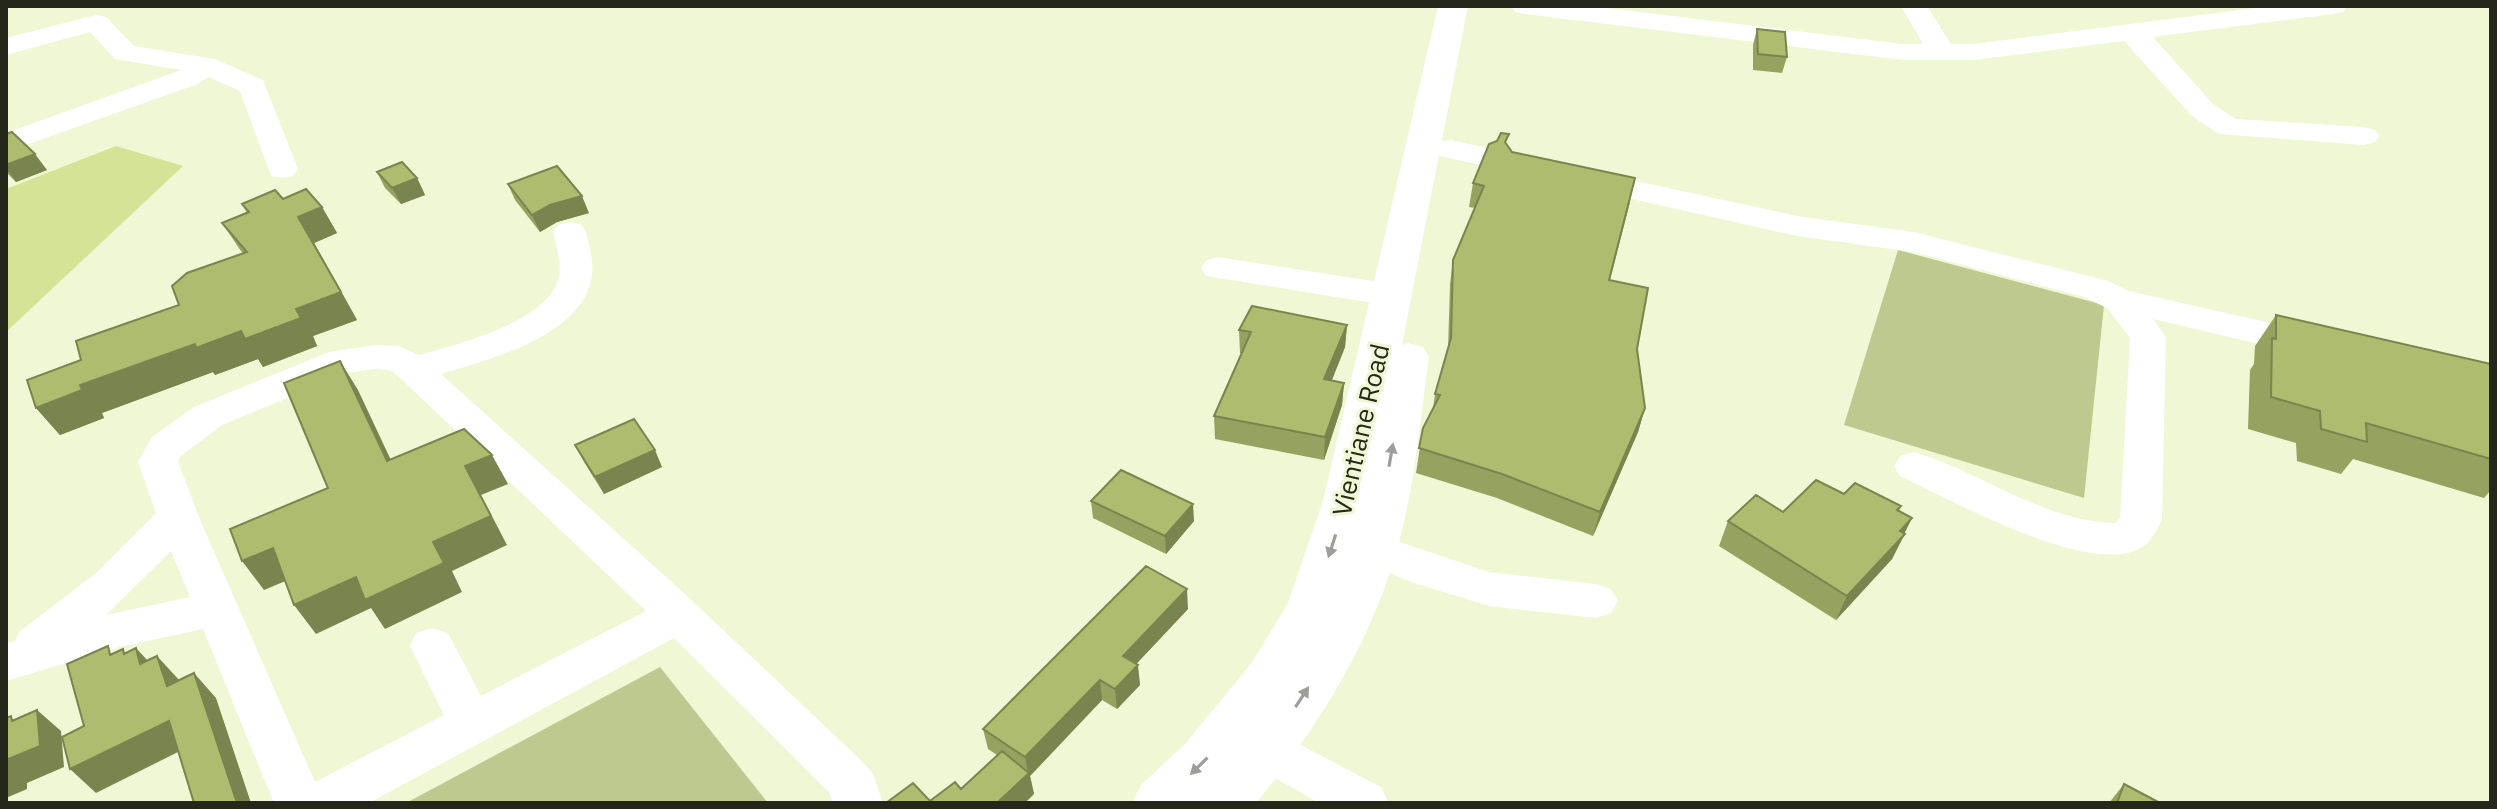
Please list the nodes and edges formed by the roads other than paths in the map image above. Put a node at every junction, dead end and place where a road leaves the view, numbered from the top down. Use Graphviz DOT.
graph roads {
  1 [pos="1453,6"];
  2 [pos="1478,6"];
  3 [pos="1524,6"];
  4 [pos="1914,6"];
  5 [pos="2334,6"];
  6 [pos="2132,34"];
  7 [pos="6,47"];
  8 [pos="1943,53"];
  9 [pos="205,65"];
  10 [pos="2364,136"];
  11 [pos="6,143"];
  12 [pos="282,169"];
  13 [pos="1550,172"];
  14 [pos="570,232"];
  15 [pos="1218,268"];
  16 [pos="1392,295"];
  17 [pos="2119,300"];
  18 [pos="2346,353"];
  19 [pos="413,369"];
  20 [pos="1914,466"];
  21 [pos="178,515"];
  22 [pos="1373,549"];
  23 [pos="1596,601"];
  24 [pos="217,609"];
  25 [pos="678,615"];
  26 [pos="432,646"];
  27 [pos="13,659"];
  28 [pos="472,724"];
  29 [pos="1268,749"];
  30 [pos="299,803"];
  31 [pos="322,803"];
  32 [pos="858,803"];
  33 [pos="1161,803"];
  34 [pos="1221,803"];
  35 [pos="1364,803"];
  1 -- 16 [label="main road, Vientiane Road"];
  22 -- 2 [label="main road, one-way"];
  3 -- 8 [label="street"];
  4 -- 8 [label="street"];
  5 -- 6 [label="street"];
  6 -- 8 [label="street"];
  6 -- 10 [label="street"];
  7 -- 9 [label="street"];
  9 -- 11 [label="street"];
  9 -- 12 [label="street"];
  13 -- 17 [label="street"];
  14 -- 19 [label="street"];
  15 -- 16 [label="street"];
  16 -- 33 [label="main road, Vientiane Road, one-way"];
  17 -- 18 [label="street"];
  17 -- 20 [label="street"];
  19 -- 21 [label="street"];
  19 -- 25 [label="street"];
  21 -- 24 [label="street"];
  21 -- 27 [label="street"];
  22 -- 23 [label="street"];
  29 -- 22 [label="main road, one-way"];
  24 -- 27 [label="street"];
  24 -- 30 [label="street"];
  25 -- 28 [label="street"];
  25 -- 32 [label="street"];
  26 -- 28 [label="street"];
  28 -- 31 [label="street"];
  29 -- 34 [label="main road"];
  29 -- 35 [label="street"];
}
